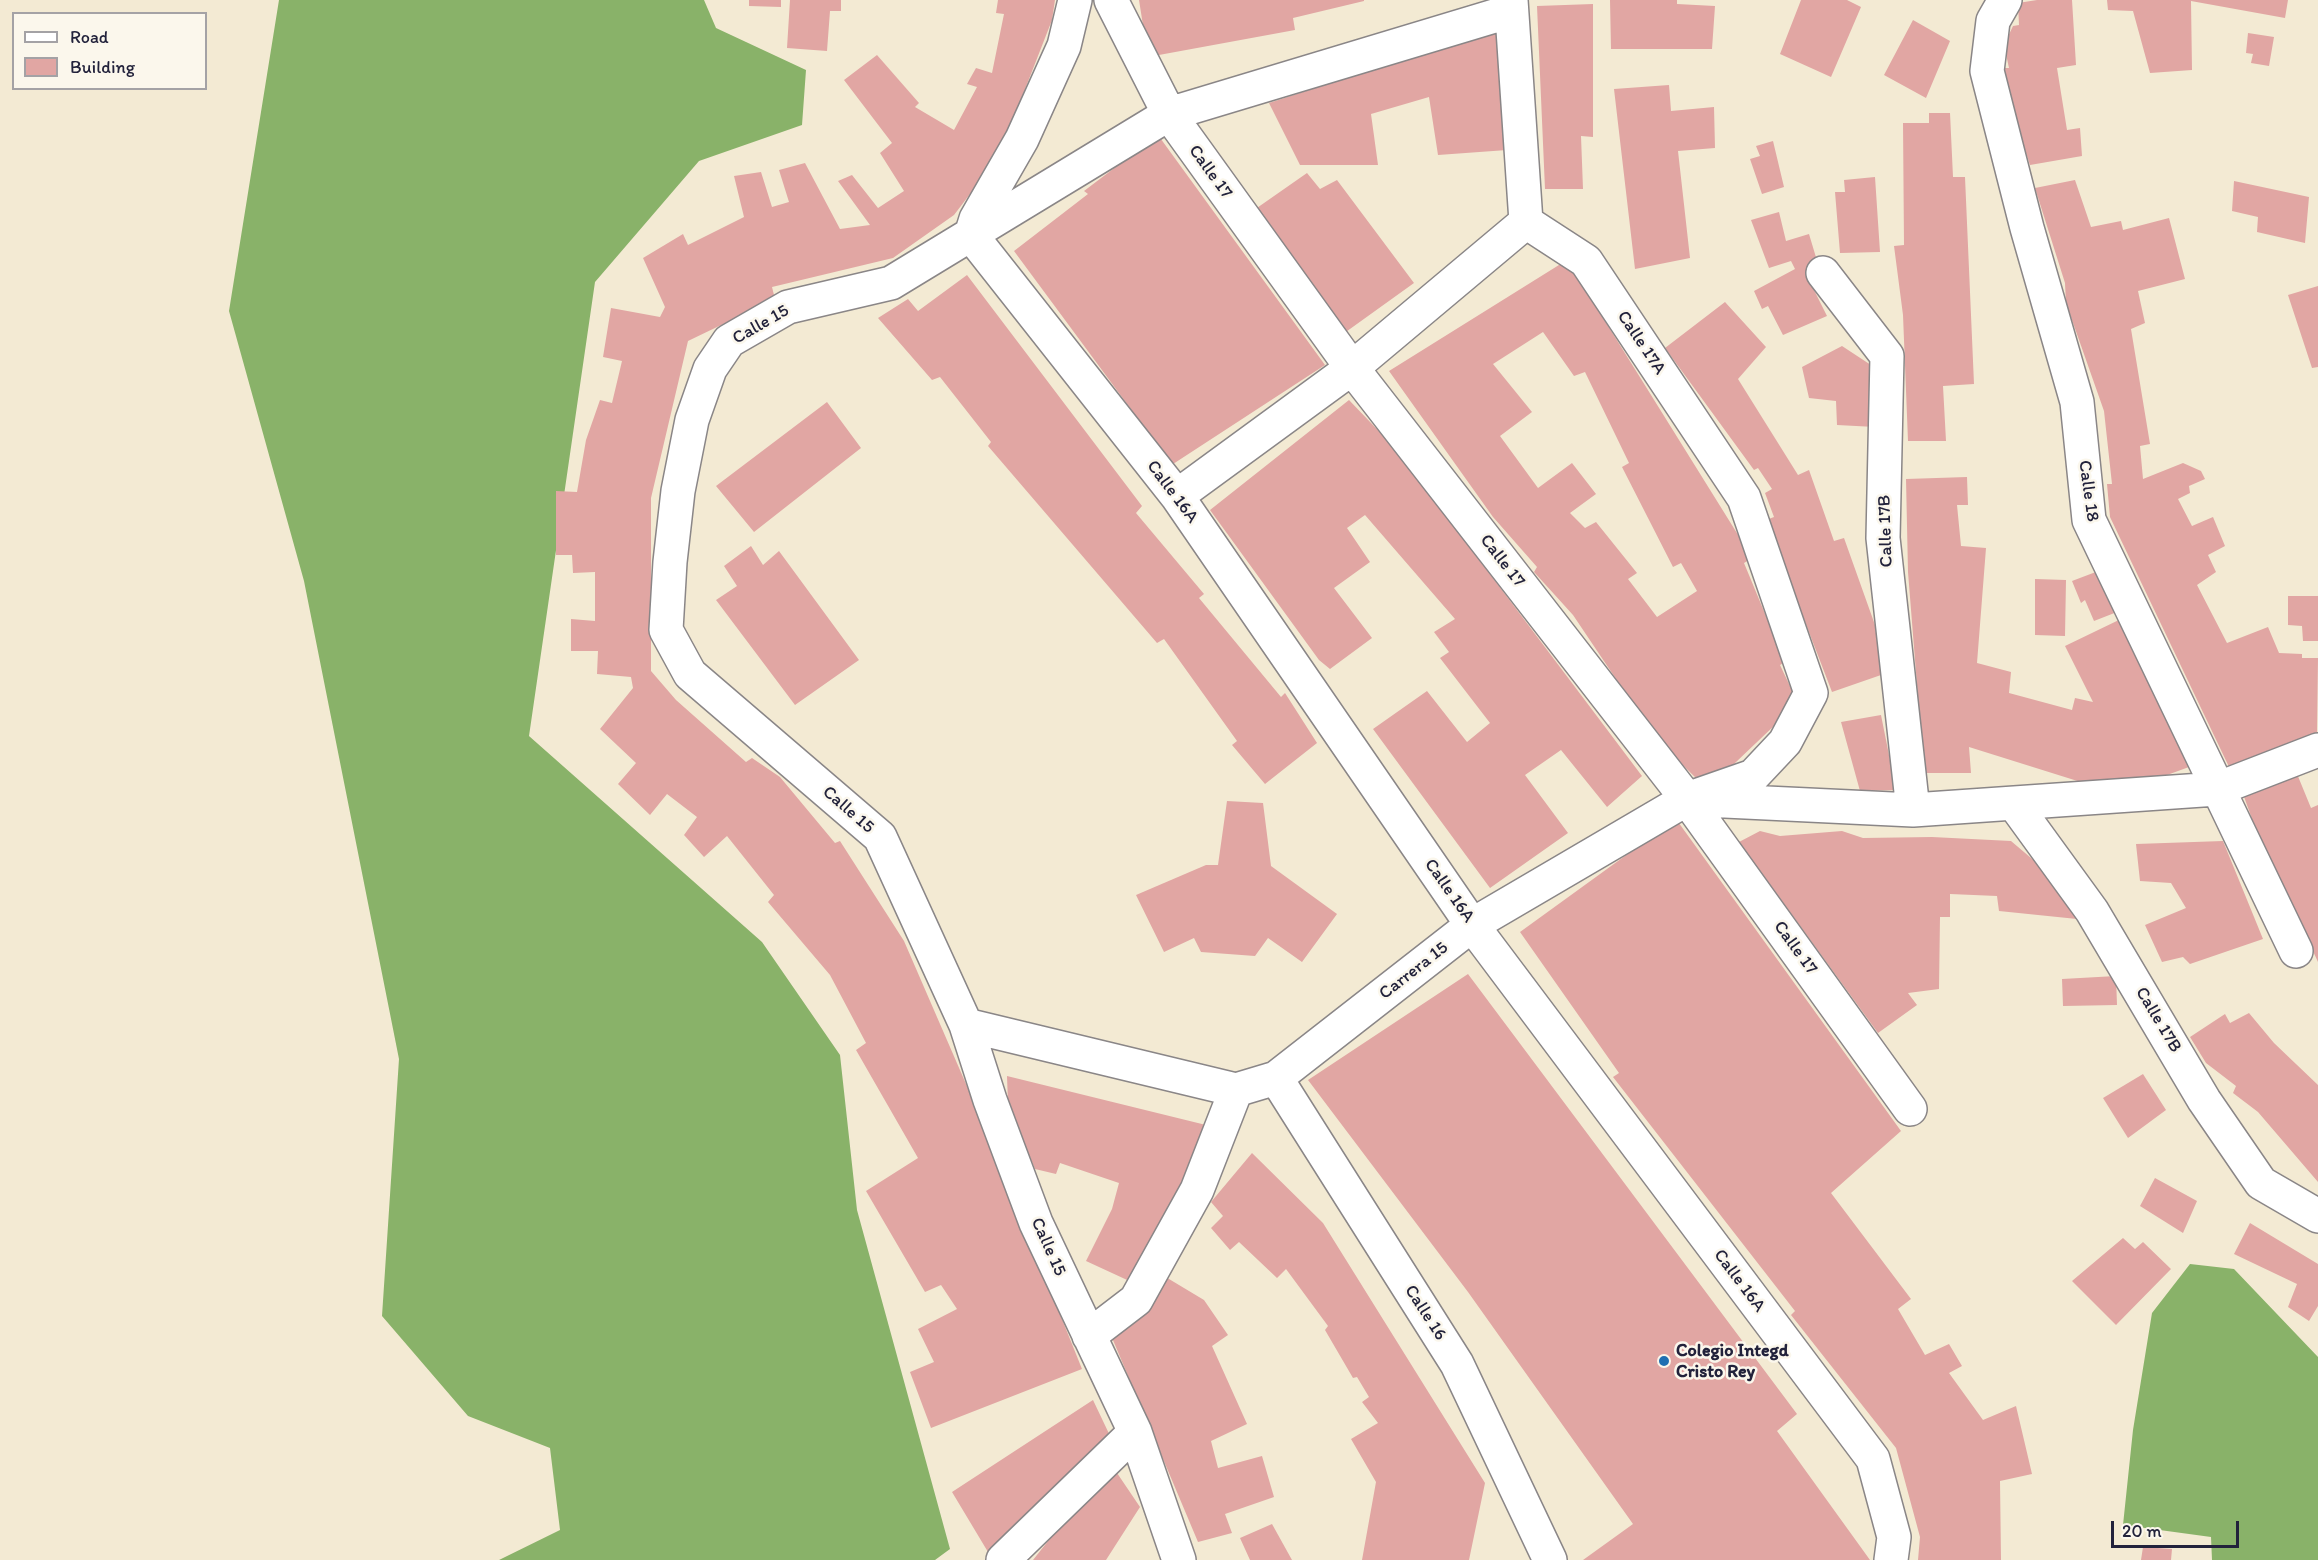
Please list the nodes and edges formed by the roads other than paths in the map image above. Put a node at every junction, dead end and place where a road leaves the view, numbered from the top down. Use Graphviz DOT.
graph roads {
  1 [pos="1075,0"];
  2 [pos="1112,0"];
  3 [pos="2005,0"];
  4 [pos="1511,5"];
  5 [pos="1168,114"];
  6 [pos="1526,222"];
  7 [pos="971,235"];
  8 [pos="1823,273"];
  9 [pos="1352,368"];
  10 [pos="1177,496"];
  11 [pos="1811,693"];
  12 [pos="2318,750"];
  13 [pos="2217,789"];
  14 [pos="1688,799"];
  15 [pos="2015,805"];
  16 [pos="1912,810"];
  17 [pos="1472,925"];
  18 [pos="2296,951"];
  19 [pos="966,1025"];
  20 [pos="1276,1078"];
  21 [pos="1236,1090"];
  22 [pos="1910,1109"];
  23 [pos="2318,1216"];
  24 [pos="1089,1336"];
  25 [pos="1135,1432"];
  26 [pos="1003,1560"];
  27 [pos="1179,1560"];
  28 [pos="1550,1560"];
  29 [pos="1891,1560"];
  1 -- 7 [label="street"];
  2 -- 5 [label="street, Calle 17"];
  3 -- 13 [label="street, Calle 18"];
  4 -- 5 [label="street, Calle 15"];
  4 -- 6 [label="street"];
  5 -- 7 [label="street, Calle 15"];
  5 -- 9 [label="street, Calle 17"];
  6 -- 9 [label="street"];
  6 -- 11 [label="street, Calle 17A"];
  7 -- 10 [label="street, Calle 16A"];
  7 -- 19 [label="street, Calle 15"];
  8 -- 16 [label="street, Calle 17B"];
  9 -- 10 [label="street"];
  9 -- 14 [label="street, Calle 17"];
  10 -- 17 [label="street, Calle 16A"];
  11 -- 14 [label="street, Carrera 15"];
  12 -- 13 [label="street"];
  13 -- 15 [label="street"];
  13 -- 18 [label="street, Calle 18"];
  14 -- 16 [label="street"];
  14 -- 17 [label="street, Carrera 15"];
  14 -- 22 [label="street, Calle 17"];
  15 -- 16 [label="street"];
  15 -- 23 [label="street, Calle 17B"];
  17 -- 20 [label="street, Carrera 15"];
  17 -- 29 [label="street, Calle 16A"];
  19 -- 21 [label="street"];
  19 -- 24 [label="street, Calle 15"];
  20 -- 21 [label="street, Carrera 15"];
  20 -- 28 [label="street, Calle 16"];
  21 -- 24 [label="street"];
  24 -- 25 [label="street, Calle 15"];
  25 -- 26 [label="street"];
  25 -- 27 [label="street, Calle 15"];
}
